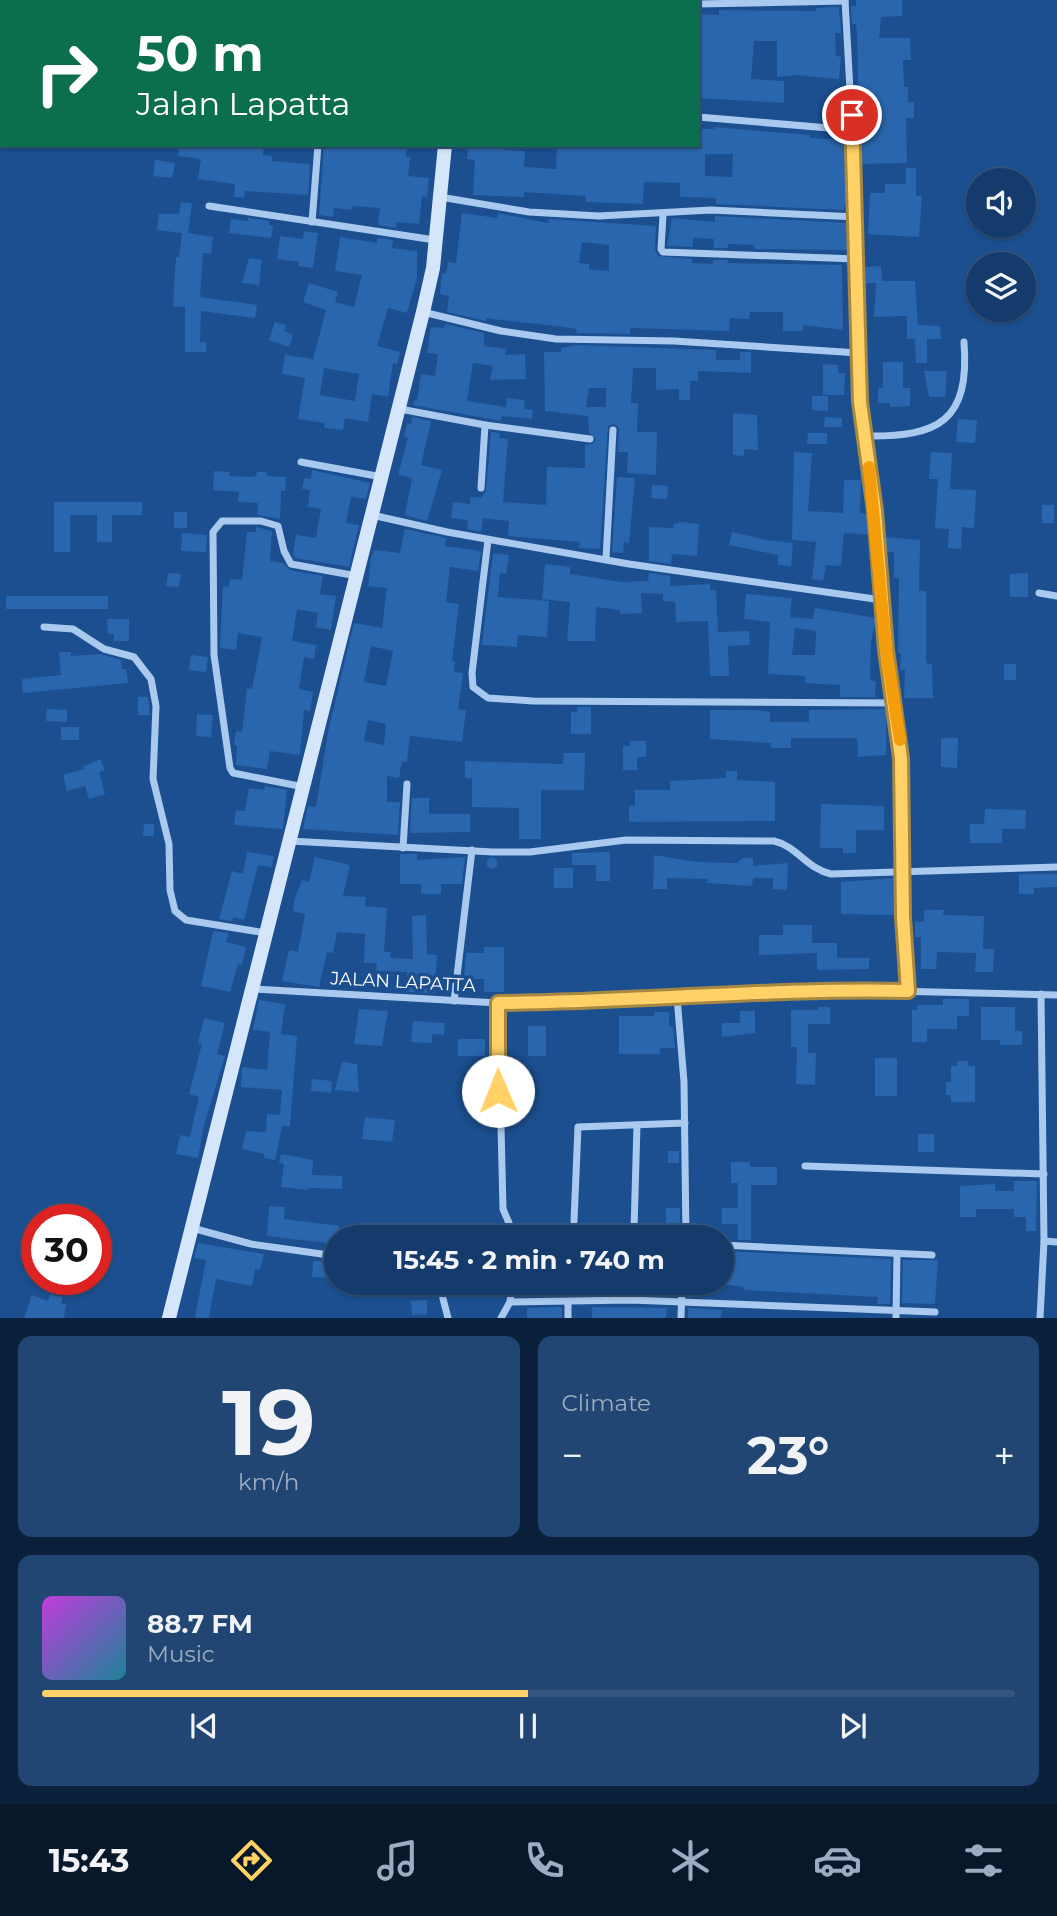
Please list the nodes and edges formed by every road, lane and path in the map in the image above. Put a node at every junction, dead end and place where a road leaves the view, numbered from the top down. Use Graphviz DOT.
graph roads {
  1 [pos="845,1"];
  2 [pos="700,4"];
  3 [pos="700,117"];
  4 [pos="853,130"];
  5 [pos="318,147"];
  6 [pos="445,147"];
  7 [pos="440,197"];
  8 [pos="209,206"];
  9 [pos="663,215"];
  10 [pos="857,217"];
  11 [pos="312,222"];
  12 [pos="436,240"];
  13 [pos="856,259"];
  14 [pos="424,312"];
  15 [pos="964,342"];
  16 [pos="859,353"];
  17 [pos="400,409"];
  18 [pos="485,425"];
  19 [pos="613,430"];
  20 [pos="866,436"];
  21 [pos="590,439"];
  22 [pos="301,462"];
  23 [pos="382,477"];
  24 [pos="481,488"];
  25 [pos="372,515"];
  26 [pos="488,540"];
  27 [pos="606,559"];
  28 [pos="357,576"];
  29 [pos="1039,593"];
  30 [pos="1057,596"];
  31 [pos="882,600"];
  32 [pos="44,627"];
  33 [pos="895,703"];
  34 [pos="407,785"];
  35 [pos="304,787"];
  36 [pos="290,841"];
  37 [pos="403,848"];
  38 [pos="472,850"];
  39 [pos="1057,867"];
  40 [pos="904,871"];
  41 [pos="267,933"];
  42 [pos="251,989"];
  43 [pos="908,991"];
  44 [pos="1041,995"];
  45 [pos="1057,995"];
  46 [pos="677,997"];
  47 [pos="454,1001"];
  48 [pos="498,1003"];
  49 [pos="685,1124"];
  50 [pos="637,1125"];
  51 [pos="804,1166"];
  52 [pos="1044,1174"];
  53 [pos="574,1221"];
  54 [pos="510,1225"];
  55 [pos="634,1225"];
  56 [pos="686,1225"];
  57 [pos="192,1227"];
  58 [pos="1044,1241"];
  59 [pos="1057,1242"];
  60 [pos="734,1246"];
  61 [pos="324,1253"];
  62 [pos="897,1254"];
  63 [pos="932,1255"];
  64 [pos="442,1295"];
  65 [pos="511,1295"];
  66 [pos="680,1295"];
  67 [pos="510,1302"];
  68 [pos="680,1302"];
  69 [pos="568,1303"];
  70 [pos="935,1312"];
  71 [pos="896,1314"];
  72 [pos="169,1318"];
  73 [pos="448,1318"];
  74 [pos="501,1318"];
  75 [pos="568,1318"];
  76 [pos="681,1318"];
  77 [pos="1040,1318"];
  1 -- 2 [label="street"];
  1 -- 4 [label="street"];
  3 -- 4 [label="street"];
  4 -- 10 [label="street"];
  5 -- 11 [label="street"];
  6 -- 7 [label="main road"];
  7 -- 9 [label="street"];
  7 -- 12 [label="main road"];
  8 -- 11 [label="street"];
  9 -- 10 [label="street"];
  9 -- 13 [label="street"];
  10 -- 13 [label="street"];
  11 -- 12 [label="street"];
  12 -- 14 [label="main road"];
  13 -- 16 [label="street"];
  14 -- 16 [label="street"];
  14 -- 17 [label="main road"];
  15 -- 20 [label="street"];
  16 -- 20 [label="street"];
  17 -- 18 [label="street"];
  17 -- 23 [label="main road"];
  18 -- 21 [label="street"];
  18 -- 24 [label="street"];
  19 -- 27 [label="street"];
  20 -- 31 [label="street"];
  22 -- 23 [label="street"];
  23 -- 25 [label="main road"];
  25 -- 26 [label="street"];
  25 -- 28 [label="main road"];
  26 -- 27 [label="street"];
  26 -- 33 [label="street"];
  27 -- 31 [label="street"];
  28 -- 35 [label="main road"];
  28 -- 35 [label="street"];
  29 -- 30 [label="street"];
  31 -- 33 [label="street"];
  32 -- 41 [label="street"];
  33 -- 40 [label="street"];
  34 -- 37 [label="street"];
  35 -- 36 [label="main road"];
  36 -- 37 [label="street"];
  36 -- 41 [label="main road"];
  37 -- 38 [label="street"];
  38 -- 40 [label="street"];
  38 -- 47 [label="street"];
  39 -- 40 [label="street"];
  40 -- 43 [label="street"];
  41 -- 42 [label="main road"];
  42 -- 47 [label="street, JALAN LAPATTA"];
  42 -- 57 [label="main road"];
  43 -- 44 [label="street, JALAN LAPATTA"];
  43 -- 46 [label="street, JALAN LAPATTA"];
  44 -- 45 [label="street, JALAN LAPATTA"];
  44 -- 52 [label="street"];
  46 -- 48 [label="street, JALAN LAPATTA"];
  46 -- 49 [label="street"];
  47 -- 48 [label="street, JALAN LAPATTA"];
  48 -- 54 [label="street"];
  49 -- 50 [label="street"];
  49 -- 56 [label="street"];
  50 -- 53 [label="street"];
  50 -- 55 [label="street"];
  51 -- 52 [label="street"];
  52 -- 58 [label="street"];
  57 -- 61 [label="street"];
  57 -- 72 [label="main road"];
  58 -- 59 [label="street"];
  58 -- 77 [label="street"];
  60 -- 62 [label="street"];
  62 -- 63 [label="street"];
  62 -- 71 [label="street"];
  64 -- 73 [label="street"];
  65 -- 67 [label="street"];
  66 -- 68 [label="street"];
  67 -- 69 [label="street"];
  67 -- 74 [label="street"];
  68 -- 69 [label="street"];
  68 -- 71 [label="street"];
  68 -- 76 [label="street"];
  69 -- 75 [label="street"];
  70 -- 71 [label="street"];
}
